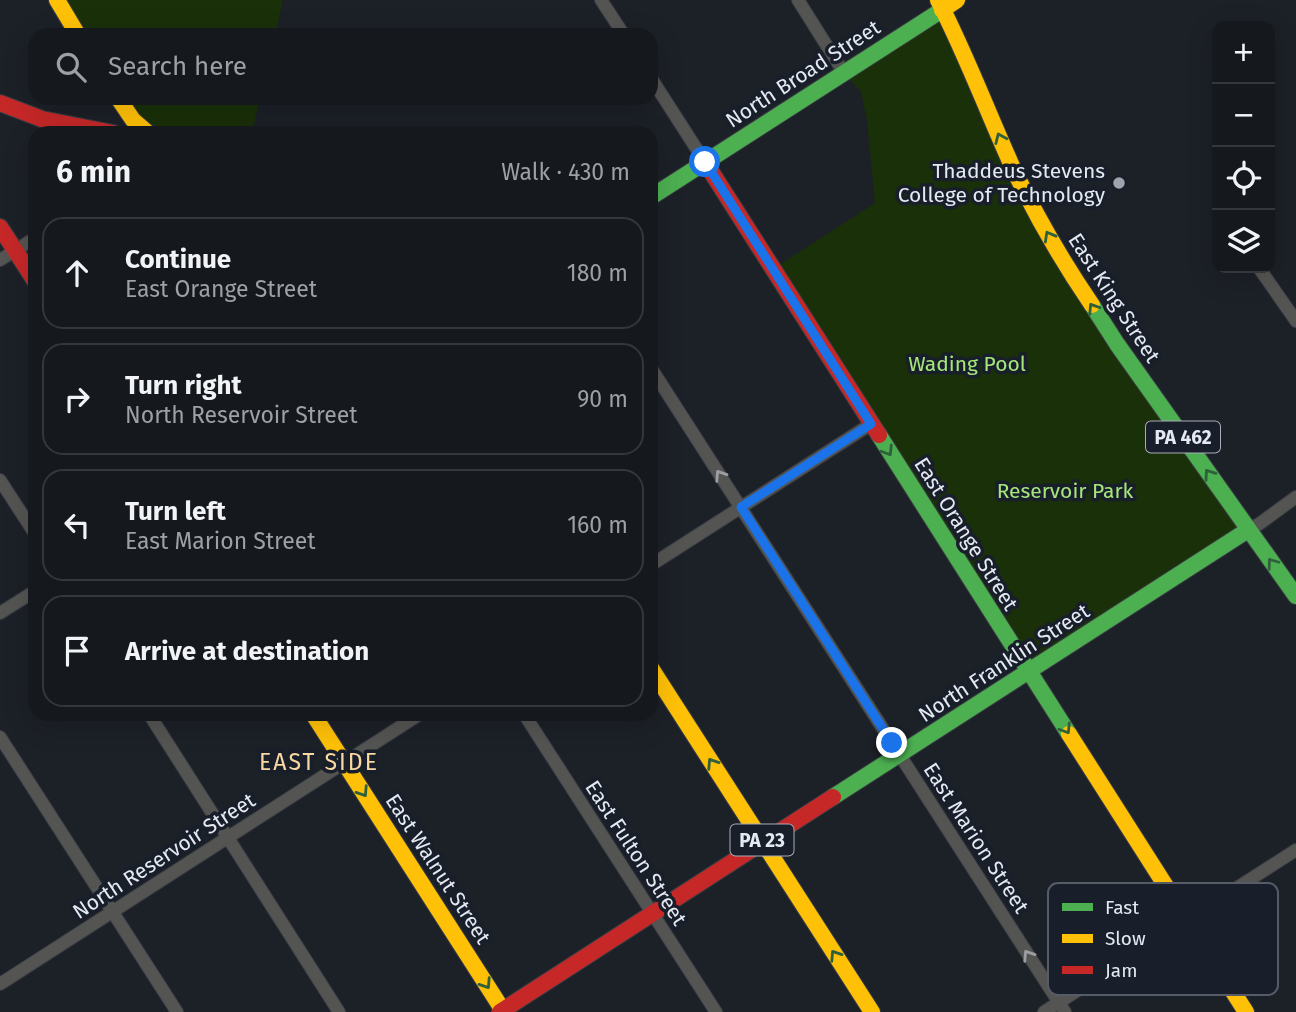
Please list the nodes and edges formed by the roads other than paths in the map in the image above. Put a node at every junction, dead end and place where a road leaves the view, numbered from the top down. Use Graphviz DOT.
graph roads {
  1 [pos="57,0"];
  2 [pos="601,0"];
  3 [pos="798,0"];
  4 [pos="957,0"];
  5 [pos="940,5"];
  6 [pos="74,28"];
  7 [pos="619,28"];
  8 [pos="844,73"];
  9 [pos="658,89"];
  10 [pos="0,103"];
  11 [pos="123,105"];
  12 [pos="78,126"];
  13 [pos="140,126"];
  14 [pos="705,162"];
  15 [pos="658,192"];
  16 [pos="0,227"];
  17 [pos="28,243"];
  18 [pos="15,251"];
  19 [pos="0,260"];
  20 [pos="28,270"];
  21 [pos="1262,273"];
  22 [pos="1296,321"];
  23 [pos="658,379"];
  24 [pos="871,424"];
  25 [pos="0,480"];
  26 [pos="1296,497"];
  27 [pos="741,507"];
  28 [pos="28,523"];
  29 [pos="1248,530"];
  30 [pos="658,560"];
  31 [pos="28,595"];
  32 [pos="1296,596"];
  33 [pos="0,613"];
  34 [pos="1029,672"];
  35 [pos="658,679"];
  36 [pos="153,721"];
  37 [pos="317,721"];
  38 [pos="409,721"];
  39 [pos="529,721"];
  40 [pos="0,737"];
  41 [pos="900,755"];
  42 [pos="344,763"];
  43 [pos="228,838"];
  44 [pos="764,843"];
  45 [pos="1296,850"];
  46 [pos="1163,883"];
  47 [pos="1245,883"];
  48 [pos="113,912"];
  49 [pos="653,914"];
  50 [pos="0,984"];
  51 [pos="1048,985"];
  52 [pos="1079,995"];
  53 [pos="1235,995"];
  54 [pos="1062,1007"];
  55 [pos="503,1011"];
  56 [pos="177,1012"];
  57 [pos="339,1012"];
  58 [pos="716,1012"];
  59 [pos="872,1012"];
  60 [pos="1044,1012"];
  61 [pos="1246,1012"];
  1 -- 6 [label="main road"];
  2 -- 7 [label="street"];
  3 -- 8 [label="street"];
  4 -- 5 [label="main road, North Broad Street"];
  5 -- 8 [label="main road, North Broad Street"];
  29 -- 5 [label="main road, East King Street / PA 462, one-way"];
  8 -- 14 [label="main road, North Broad Street"];
  9 -- 14 [label="street, East Orange Street"];
  10 -- 12 [label="main road"];
  11 -- 13 [label="main road"];
  14 -- 15 [label="main road, North Broad Street"];
  14 -- 24 [label="main road, East Orange Street"];
  16 -- 18 [label="main road"];
  17 -- 18 [label="street"];
  18 -- 19 [label="street"];
  18 -- 20 [label="main road"];
  21 -- 22 [label="street"];
  27 -- 23 [label="street, East Marion Street, one-way"];
  24 -- 27 [label="street"];
  24 -- 34 [label="main road, East Orange Street, one-way"];
  25 -- 28 [label="street"];
  26 -- 29 [label="street"];
  27 -- 30 [label="street"];
  27 -- 41 [label="street, East Marion Street"];
  32 -- 29 [label="main road, East King Street / PA 462, one-way"];
  29 -- 34 [label="main road, North Franklin Street"];
  31 -- 33 [label="street"];
  34 -- 41 [label="main road, North Franklin Street"];
  34 -- 46 [label="main road, East Orange Street, one-way"];
  44 -- 35 [label="main road, PA 23, one-way"];
  36 -- 43 [label="street"];
  37 -- 42 [label="main road, East Walnut Street"];
  38 -- 42 [label="street, North Reservoir Street"];
  39 -- 49 [label="street, East Fulton Street"];
  40 -- 48 [label="street"];
  41 -- 44 [label="main road, North Franklin Street"];
  51 -- 41 [label="street, East Marion Street, one-way"];
  42 -- 43 [label="street, North Reservoir Street"];
  42 -- 55 [label="main road, East Walnut Street, one-way"];
  43 -- 48 [label="street, North Reservoir Street"];
  43 -- 57 [label="street"];
  44 -- 49 [label="main road, North Franklin Street"];
  59 -- 44 [label="main road, PA 23, one-way"];
  45 -- 47 [label="street"];
  48 -- 50 [label="street, North Reservoir Street"];
  48 -- 56 [label="street"];
  49 -- 55 [label="main road, North Franklin Street"];
  49 -- 58 [label="street, East Fulton Street"];
  52 -- 54 [label="street"];
  53 -- 61 [label="main road, East Orange Street"];
  54 -- 60 [label="street"];
}
